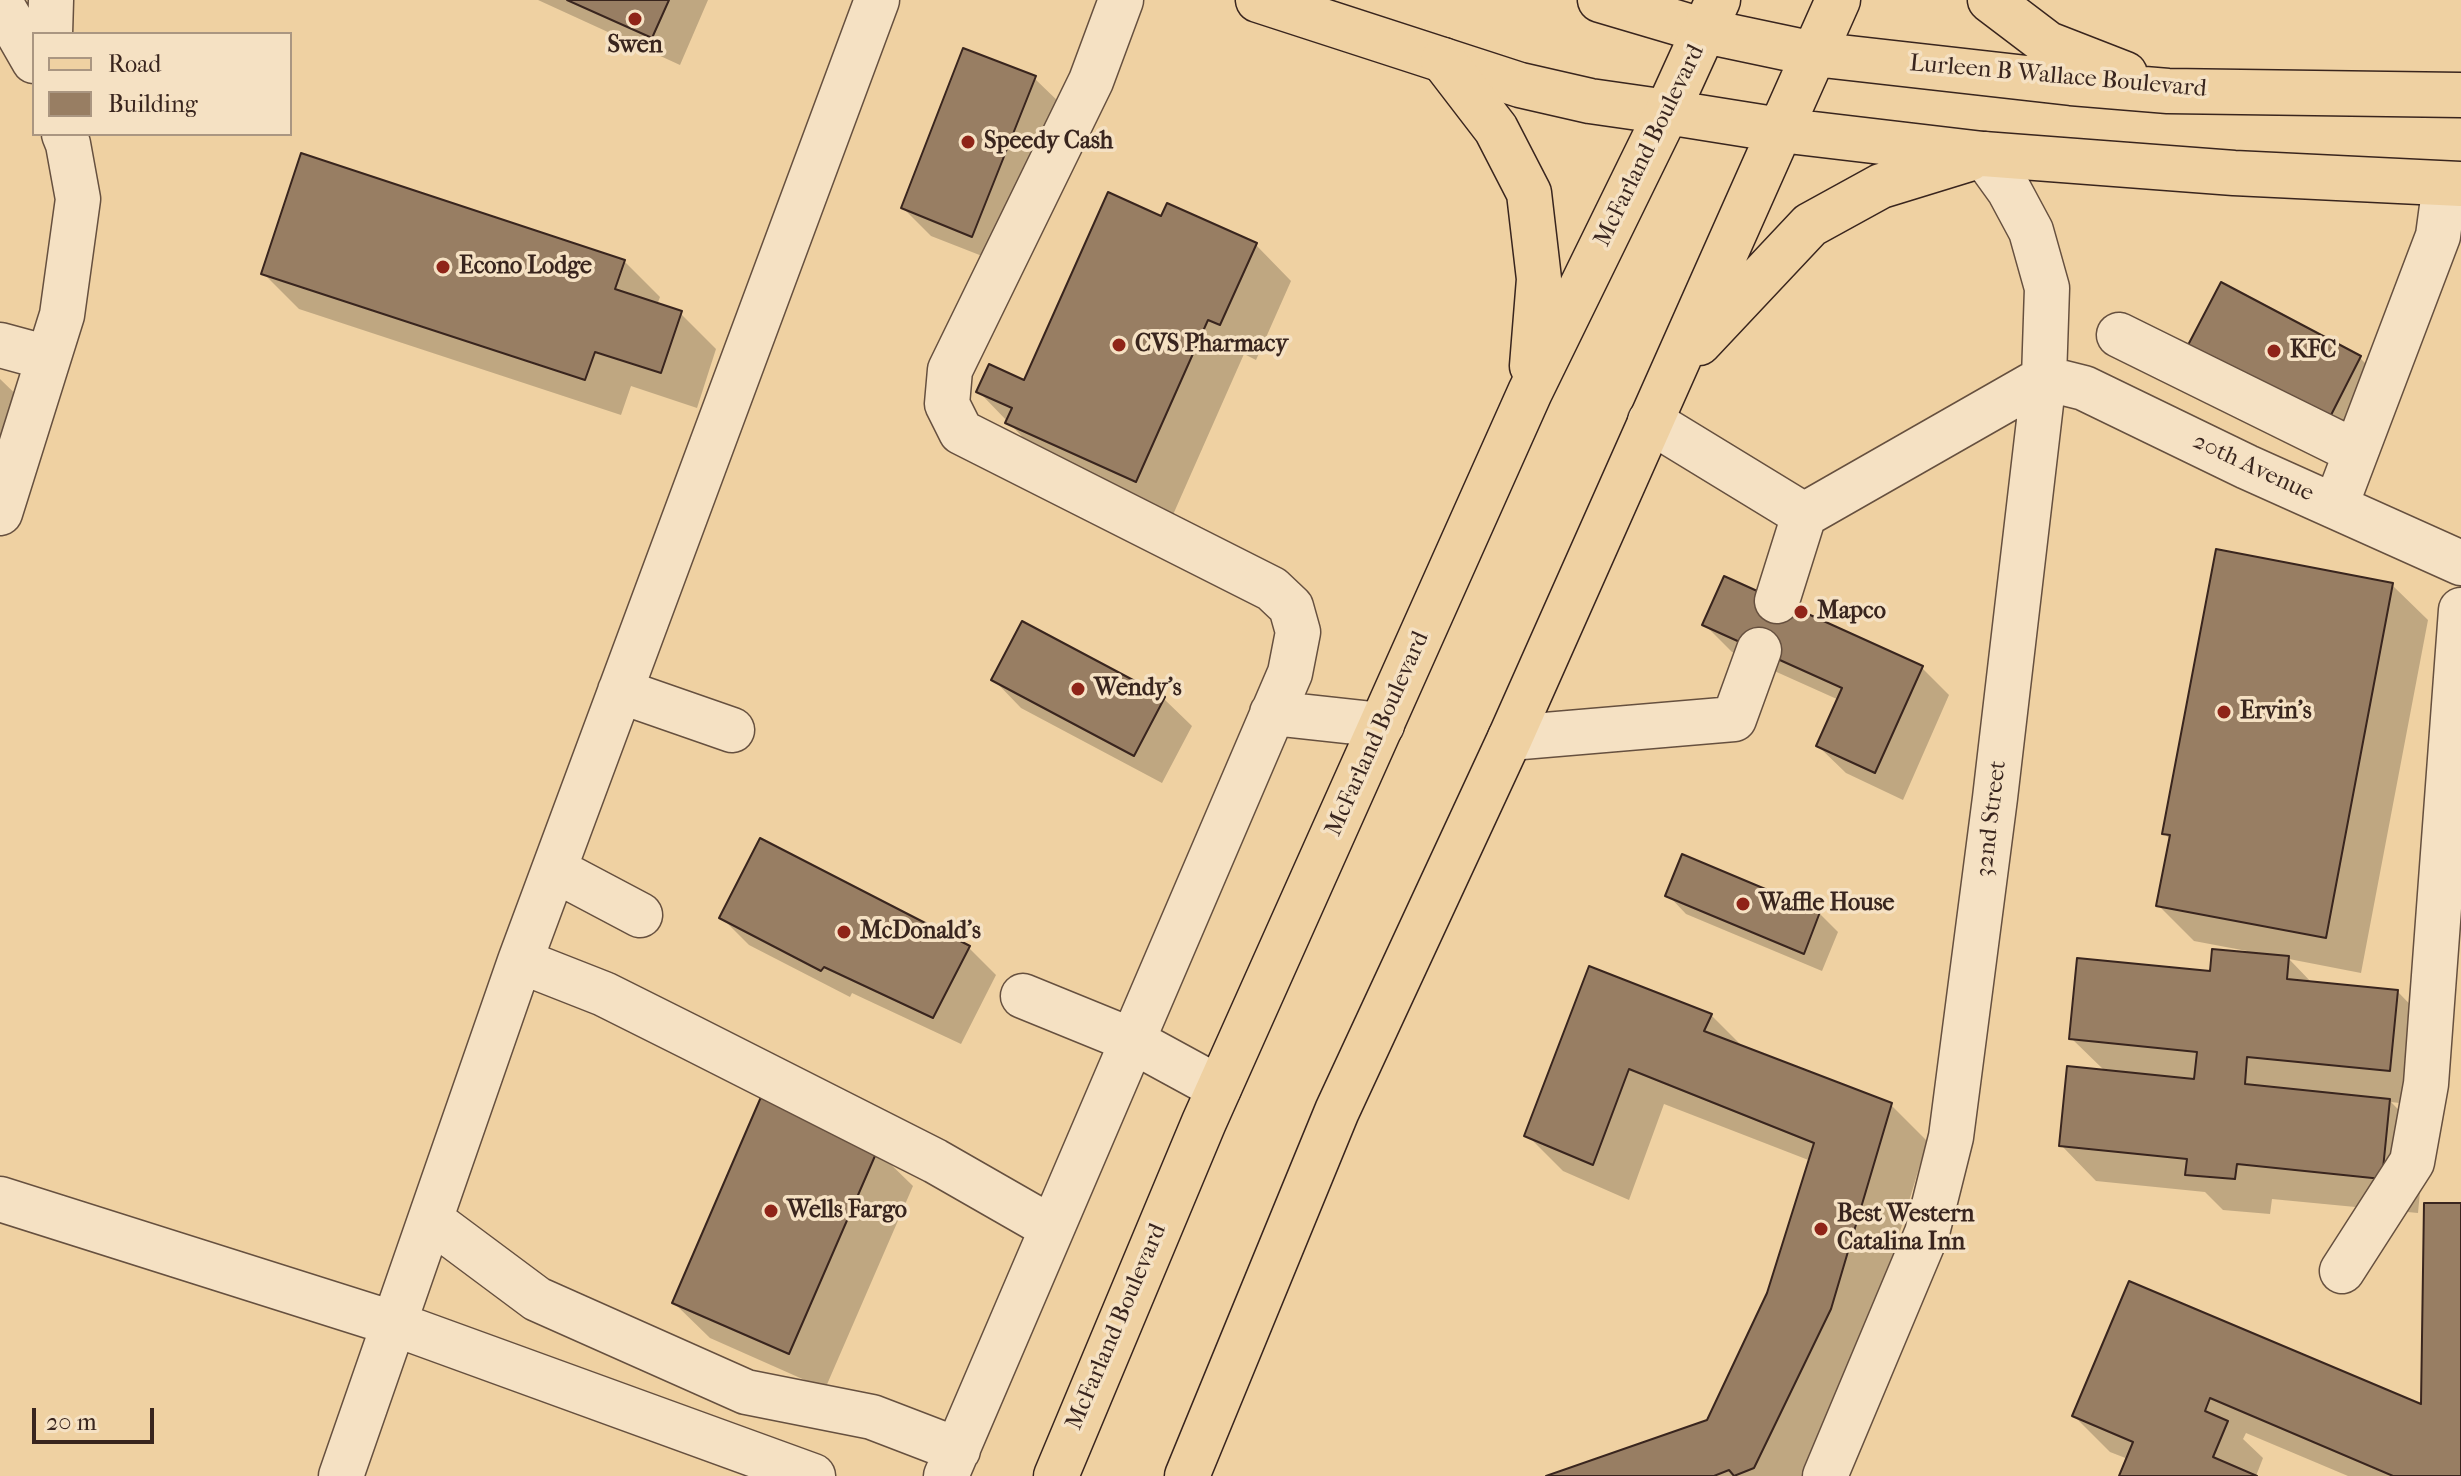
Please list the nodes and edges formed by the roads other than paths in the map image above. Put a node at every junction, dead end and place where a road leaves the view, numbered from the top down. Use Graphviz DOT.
graph roads {
  1 [pos="51,0"];
  2 [pos="877,0"];
  3 [pos="1121,0"];
  4 [pos="1258,0"];
  5 [pos="1600,0"];
  6 [pos="1838,0"];
  7 [pos="1990,0"];
  8 [pos="0,2"];
  9 [pos="1712,16"];
  10 [pos="50,32"];
  11 [pos="0,40"];
  12 [pos="1814,54"];
  13 [pos="32,58"];
  14 [pos="32,60"];
  15 [pos="1443,60"];
  16 [pos="2168,91"];
  17 [pos="2461,95"];
  18 [pos="1667,112"];
  19 [pos="1780,130"];
  20 [pos="64,136"];
  21 [pos="1983,154"];
  22 [pos="2453,184"];
  23 [pos="2119,335"];
  24 [pos="0,345"];
  25 [pos="48,358"];
  26 [pos="1670,376"];
  27 [pos="2044,378"];
  28 [pos="1530,392"];
  29 [pos="1650,421"];
  30 [pos="2356,452"];
  31 [pos="2336,505"];
  32 [pos="0,513"];
  33 [pos="1804,515"];
  34 [pos="2461,563"];
  35 [pos="1777,601"];
  36 [pos="2461,610"];
  37 [pos="1759,650"];
  38 [pos="620,691"];
  39 [pos="1272,713"];
  40 [pos="1382,725"];
  41 [pos="732,730"];
  42 [pos="1510,738"];
  43 [pos="555,870"];
  44 [pos="640,915"];
  45 [pos="520,961"];
  46 [pos="1023,996"];
  47 [pos="1131,1040"];
  48 [pos="1219,1088"];
  49 [pos="0,1199"];
  50 [pos="431,1220"];
  51 [pos="1052,1228"];
  52 [pos="2342,1271"];
  53 [pos="395,1324"];
  54 [pos="952,1463"];
  55 [pos="341,1476"];
  56 [pos="813,1476"];
  57 [pos="1056,1476"];
  58 [pos="1187,1476"];
  59 [pos="1825,1476"];
  1 -- 10 [label="street"];
  2 -- 38 [label="street"];
  3 -- 39 [label="street"];
  4 -- 15 [label="main road"];
  5 -- 9 [label="main road, Lurleen B Wallace Boulevard"];
  6 -- 12 [label="main road"];
  7 -- 16 [label="main road"];
  8 -- 13 [label="street"];
  9 -- 12 [label="main road, Lurleen B Wallace Boulevard"];
  9 -- 18 [label="main road, McFarland Boulevard"];
  11 -- 14 [label="street"];
  12 -- 16 [label="main road, Lurleen B Wallace Boulevard"];
  12 -- 19 [label="main road"];
  15 -- 18 [label="main road"];
  15 -- 28 [label="main road"];
  16 -- 17 [label="main road, Lurleen B Wallace Boulevard"];
  18 -- 19 [label="main road"];
  18 -- 28 [label="main road, McFarland Boulevard"];
  19 -- 21 [label="main road"];
  19 -- 26 [label="main road"];
  20 -- 25 [label="street"];
  21 -- 22 [label="main road"];
  21 -- 26 [label="main road"];
  21 -- 27 [label="street, 32nd Street"];
  22 -- 30 [label="street"];
  23 -- 30 [label="street"];
  24 -- 25 [label="street"];
  25 -- 32 [label="street"];
  26 -- 29 [label="main road"];
  27 -- 31 [label="street, 20th Avenue"];
  27 -- 33 [label="street"];
  27 -- 59 [label="street, 32nd Street"];
  28 -- 40 [label="main road, McFarland Boulevard"];
  29 -- 33 [label="street"];
  29 -- 42 [label="main road"];
  30 -- 31 [label="street"];
  31 -- 34 [label="street, 20th Avenue"];
  33 -- 35 [label="street"];
  36 -- 52 [label="street"];
  37 -- 42 [label="street"];
  38 -- 41 [label="street"];
  38 -- 43 [label="street"];
  39 -- 40 [label="street"];
  39 -- 47 [label="street"];
  40 -- 48 [label="main road, McFarland Boulevard"];
  42 -- 58 [label="main road"];
  43 -- 44 [label="street"];
  43 -- 45 [label="street"];
  45 -- 50 [label="street"];
  45 -- 51 [label="street"];
  46 -- 47 [label="street"];
  47 -- 48 [label="street"];
  47 -- 51 [label="street"];
  48 -- 57 [label="main road, McFarland Boulevard"];
  49 -- 53 [label="street"];
  50 -- 53 [label="street"];
  50 -- 54 [label="street"];
  51 -- 54 [label="street"];
  53 -- 55 [label="street"];
  53 -- 56 [label="street"];
}
